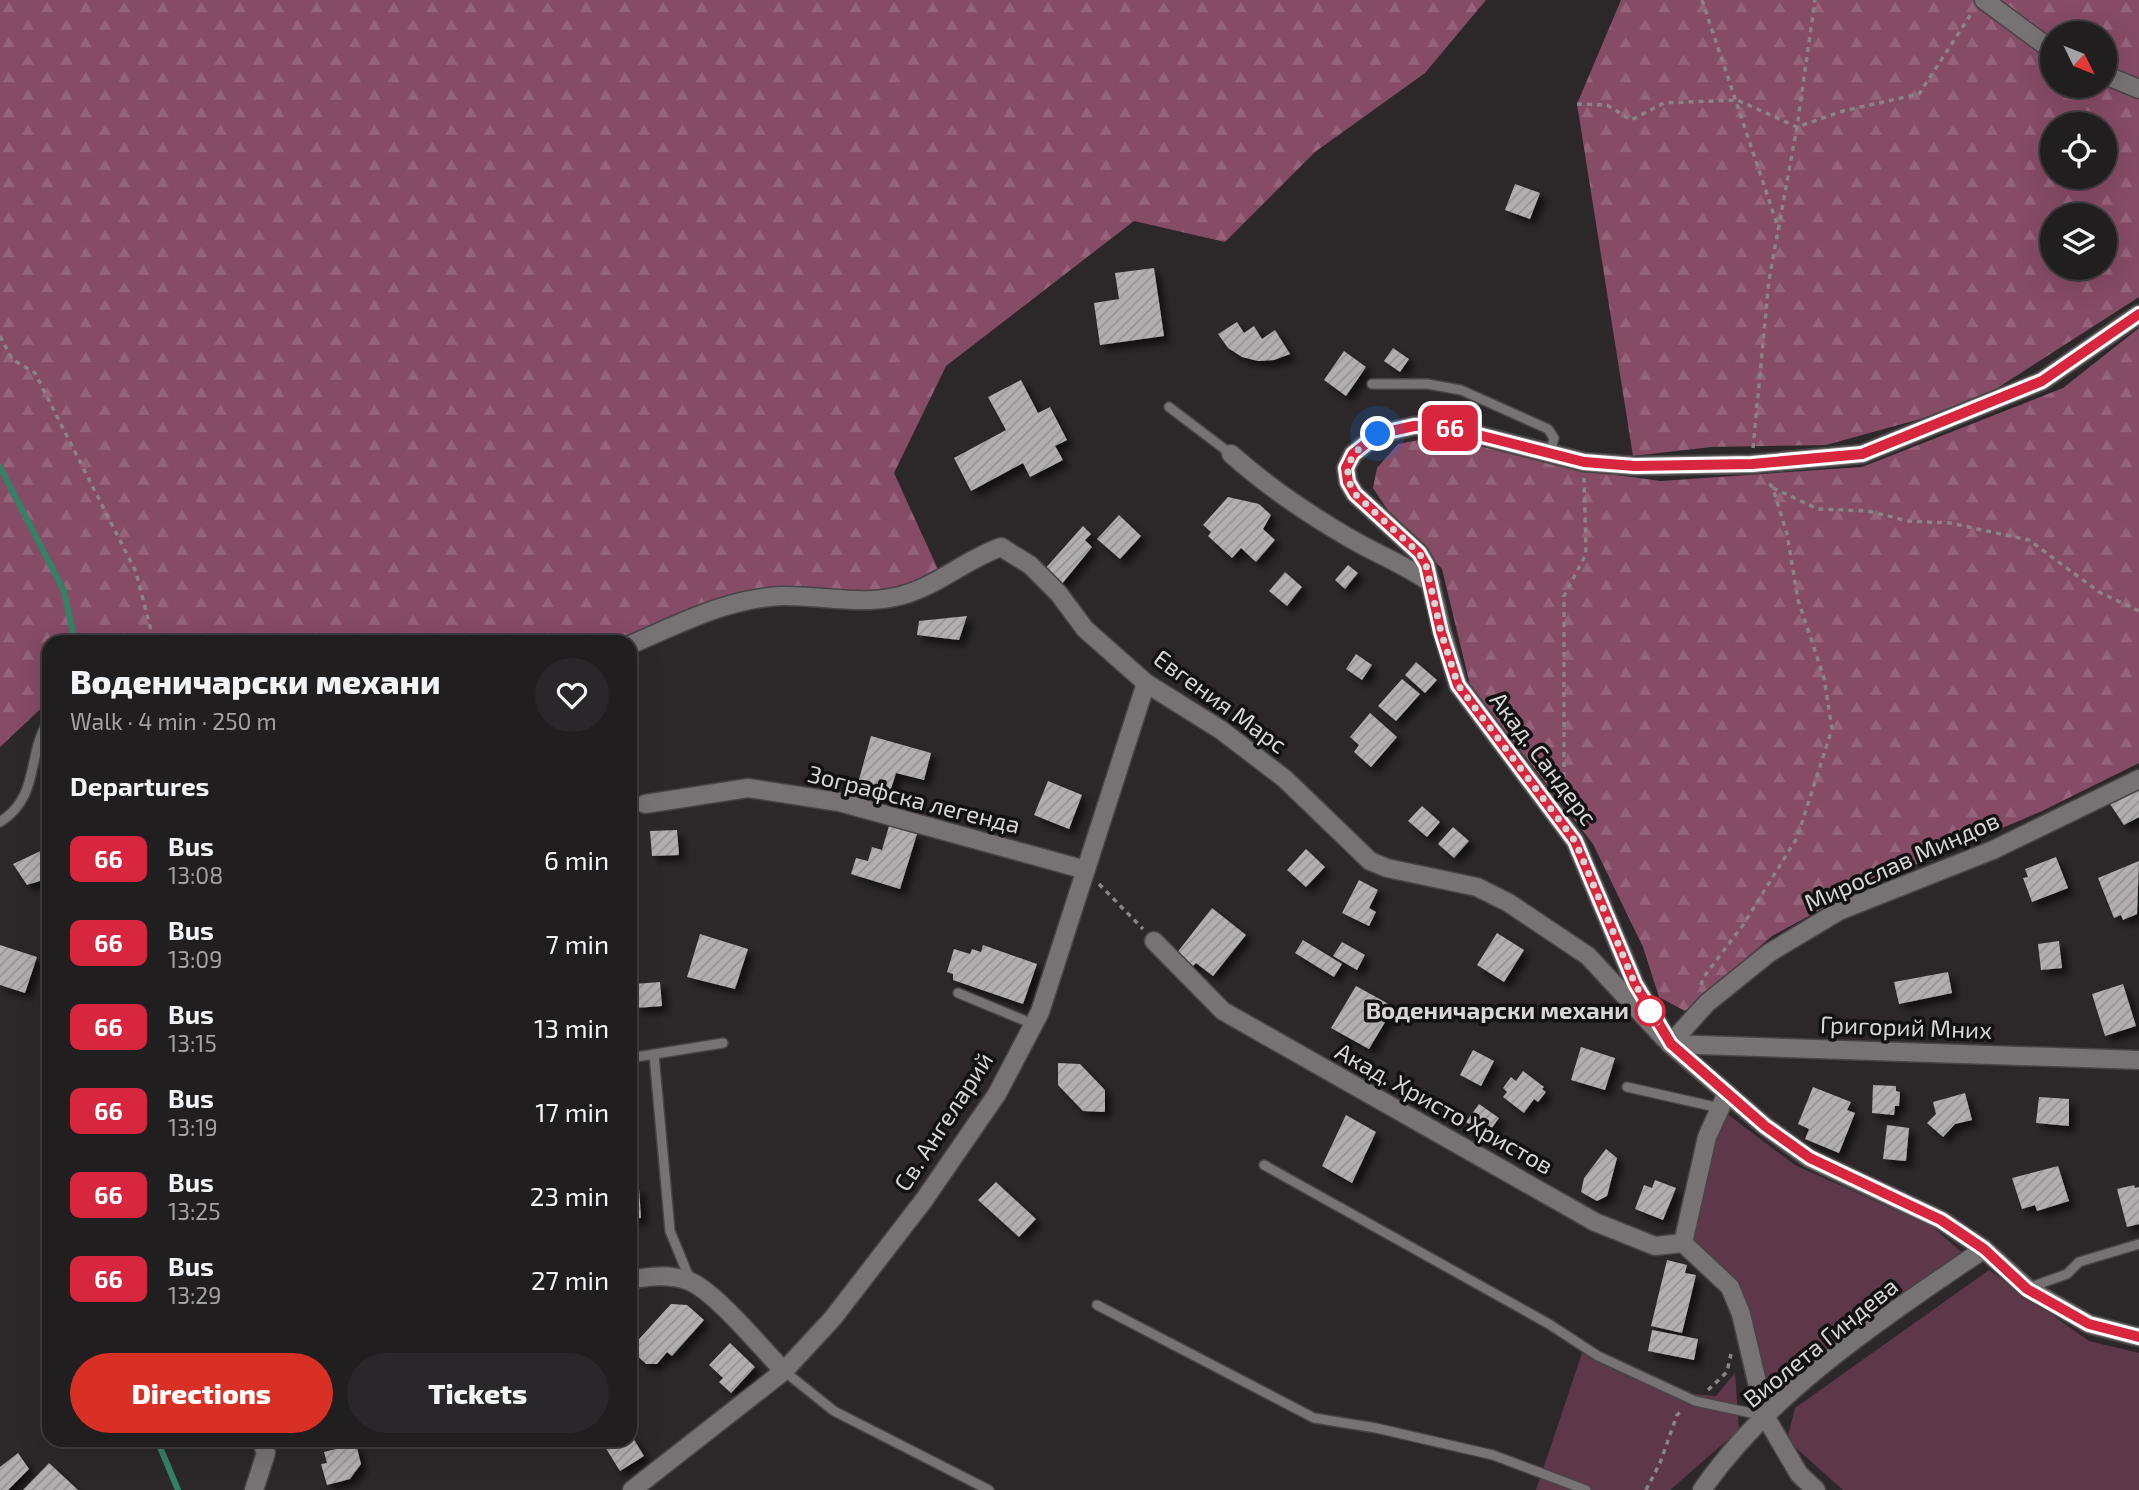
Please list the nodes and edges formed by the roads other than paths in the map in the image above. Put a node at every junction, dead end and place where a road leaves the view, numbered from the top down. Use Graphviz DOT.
graph roads {
  1 [pos="1982,0"];
  2 [pos="2040,42"];
  3 [pos="2118,80"];
  4 [pos="2139,89"];
  5 [pos="2139,314"];
  6 [pos="1373,384"];
  7 [pos="1169,408"];
  8 [pos="1231,454"];
  9 [pos="1550,454"];
  10 [pos="1431,583"];
  11 [pos="637,642"];
  12 [pos="1146,684"];
  13 [pos="42,730"];
  14 [pos="2139,779"];
  15 [pos="645,804"];
  16 [pos="0,822"];
  17 [pos="1086,870"];
  18 [pos="1154,941"];
  19 [pos="958,993"];
  20 [pos="1033,1024"];
  21 [pos="723,1043"];
  22 [pos="1671,1044"];
  23 [pos="654,1055"];
  24 [pos="637,1057"];
  25 [pos="2139,1060"];
  26 [pos="1627,1087"];
  27 [pos="1723,1100"];
  28 [pos="1264,1165"];
  29 [pos="1683,1243"];
  30 [pos="2139,1244"];
  31 [pos="1984,1249"];
  32 [pos="637,1279"];
  33 [pos="691,1282"];
  34 [pos="2027,1289"];
  35 [pos="1097,1305"];
  36 [pos="2139,1337"];
  37 [pos="784,1371"];
  38 [pos="1765,1416"];
  39 [pos="264,1447"];
  40 [pos="254,1490"];
  41 [pos="632,1490"];
  42 [pos="989,1490"];
  43 [pos="1586,1490"];
  44 [pos="1702,1490"];
  45 [pos="1816,1490"];
  1 -- 2 [label="street"];
  3 -- 4 [label="street"];
  5 -- 9 [label="street, Акад. Сандерс"];
  6 -- 9 [label="lane"];
  7 -- 8 [label="lane"];
  8 -- 10 [label="street"];
  9 -- 10 [label="street, Акад. Сандерс"];
  10 -- 22 [label="street, Акад. Сандерс"];
  11 -- 12 [label="street, Евгения Марс"];
  12 -- 17 [label="street, Св. Ангеларий"];
  12 -- 22 [label="street, Евгения Марс"];
  13 -- 16 [label="lane"];
  14 -- 22 [label="street, Мирослав Миндов"];
  15 -- 17 [label="street, Зографска легенда"];
  17 -- 20 [label="street, Св. Ангеларий"];
  18 -- 29 [label="street, Акад. Христо Христов"];
  19 -- 20 [label="lane"];
  20 -- 37 [label="street, Св. Ангеларий"];
  21 -- 23 [label="lane"];
  22 -- 25 [label="street, Григорий Мних"];
  22 -- 27 [label="street, Акад. Сандерс"];
  23 -- 24 [label="lane"];
  23 -- 33 [label="lane"];
  26 -- 27 [label="lane"];
  27 -- 29 [label="street"];
  27 -- 31 [label="street, Акад. Сандерс"];
  28 -- 38 [label="lane"];
  29 -- 38 [label="street"];
  30 -- 34 [label="lane"];
  31 -- 34 [label="street, Акад. Сандерс"];
  31 -- 38 [label="street, Виолета Гиндева"];
  32 -- 33 [label="street"];
  33 -- 37 [label="street"];
  34 -- 36 [label="street, Акад. Сандерс"];
  35 -- 43 [label="lane"];
  37 -- 41 [label="street, Св. Ангеларий"];
  37 -- 42 [label="lane"];
  38 -- 44 [label="street, Виолета Гиндева"];
  38 -- 45 [label="street"];
  39 -- 40 [label="street"];
}
